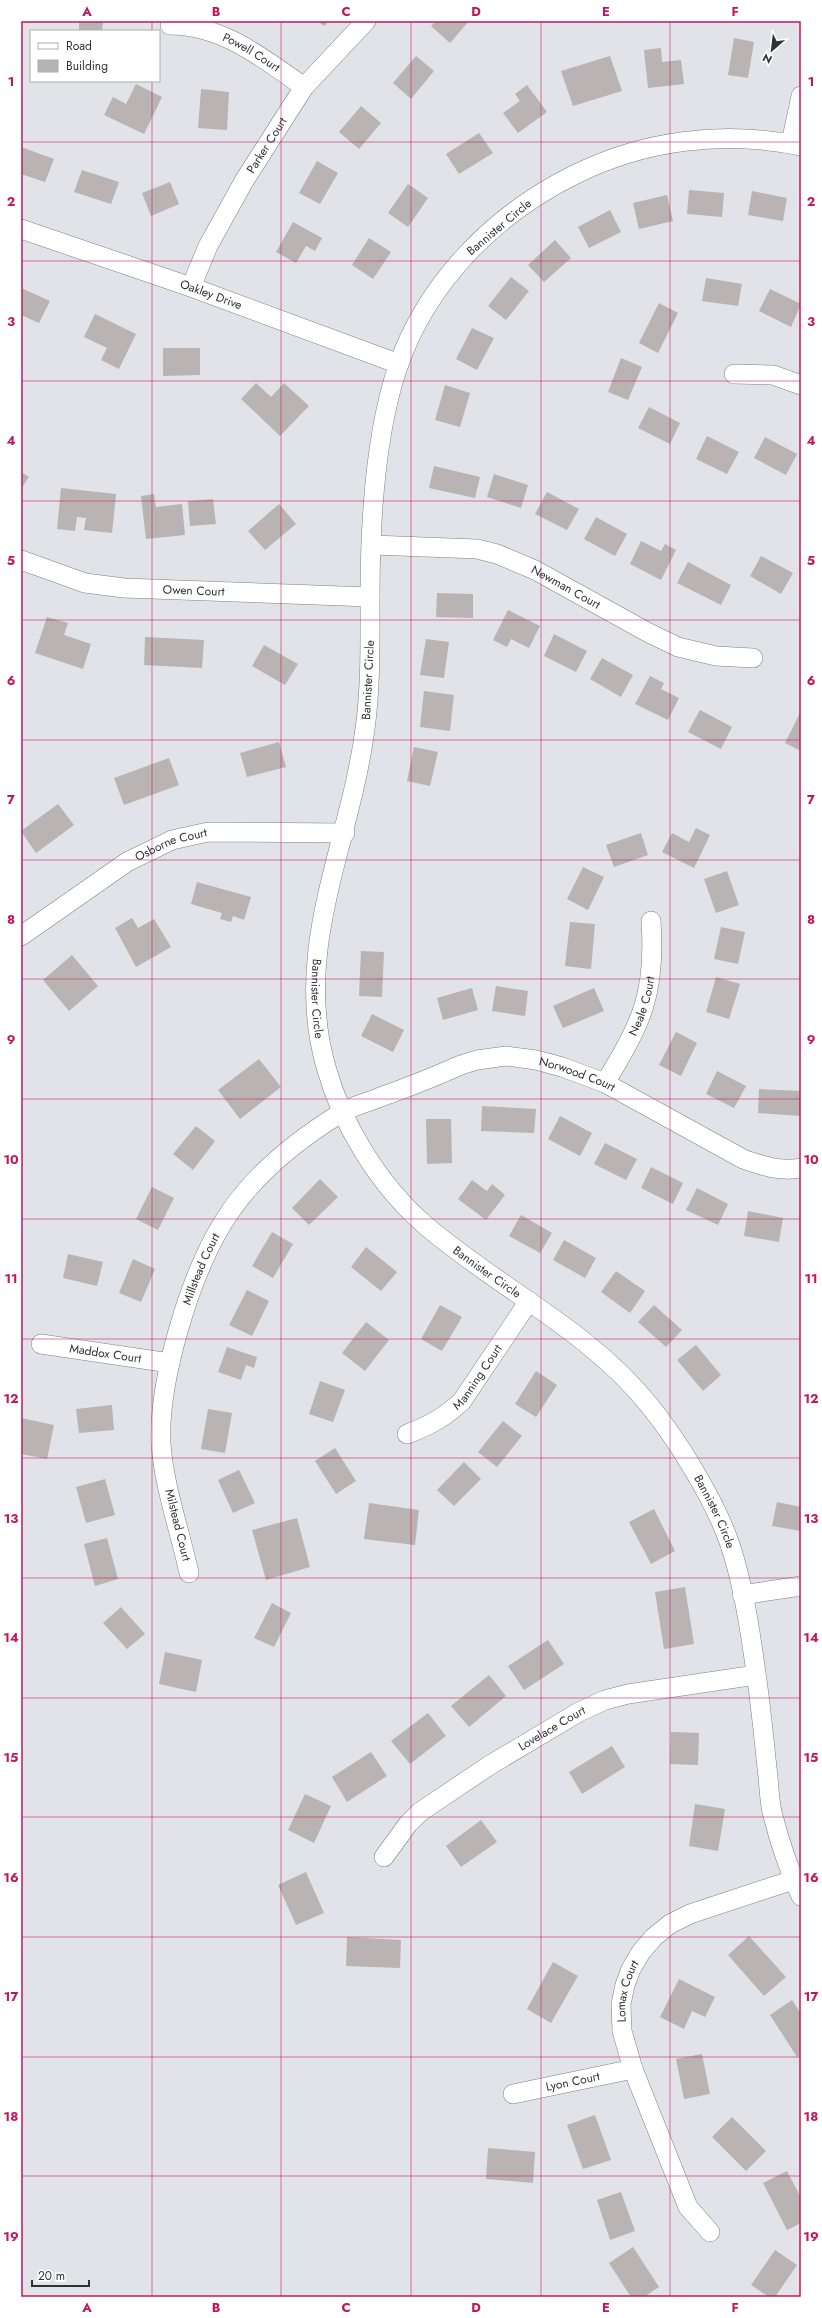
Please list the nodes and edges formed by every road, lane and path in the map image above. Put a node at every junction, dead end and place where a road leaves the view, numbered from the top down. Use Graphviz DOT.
graph roads {
  1 [pos="366,21"];
  2 [pos="170,25"];
  3 [pos="304,87"];
  4 [pos="801,96"];
  5 [pos="796,145"];
  6 [pos="21,229"];
  7 [pos="191,287"];
  8 [pos="399,364"];
  9 [pos="734,374"];
  10 [pos="801,385"];
  11 [pos="372,545"];
  12 [pos="21,560"];
  13 [pos="370,597"];
  14 [pos="753,658"];
  15 [pos="345,833"];
  16 [pos="651,921"];
  17 [pos="21,936"];
  18 [pos="605,1083"];
  19 [pos="343,1112"];
  20 [pos="801,1168"];
  21 [pos="529,1301"];
  22 [pos="41,1344"];
  23 [pos="170,1363"];
  24 [pos="408,1434"];
  25 [pos="166,1478"];
  26 [pos="190,1573"];
  27 [pos="801,1586"];
  28 [pos="742,1594"];
  29 [pos="756,1676"];
  30 [pos="384,1857"];
  31 [pos="797,1888"];
  32 [pos="633,2069"];
  33 [pos="513,2094"];
  34 [pos="710,2232"];
  1 -- 3 [label="street, Parker Court"];
  2 -- 3 [label="street, Powell Court"];
  3 -- 7 [label="street, Parker Court"];
  4 -- 5 [label="street"];
  5 -- 8 [label="street, Bannister Circle"];
  6 -- 7 [label="street, Oakley Drive"];
  7 -- 8 [label="street, Oakley Drive"];
  8 -- 11 [label="street, Bannister Circle"];
  9 -- 10 [label="street"];
  11 -- 13 [label="street, Bannister Circle"];
  11 -- 14 [label="street, Newman Court"];
  12 -- 13 [label="street, Owen Court"];
  13 -- 15 [label="street, Bannister Circle"];
  15 -- 17 [label="street, Osborne Court"];
  15 -- 19 [label="street, Bannister Circle"];
  16 -- 18 [label="street, Neale Court"];
  18 -- 19 [label="street, Norwood Court"];
  18 -- 20 [label="street, Norwood Court"];
  19 -- 21 [label="street, Bannister Circle"];
  19 -- 23 [label="street, Millstead Court"];
  21 -- 24 [label="street, Manning Court"];
  21 -- 28 [label="street, Bannister Circle"];
  22 -- 23 [label="street, Maddox Court"];
  23 -- 25 [label="street, Millstead Court"];
  25 -- 26 [label="street, Milstead Court"];
  27 -- 28 [label="street"];
  28 -- 29 [label="street, Bannister Circle"];
  29 -- 30 [label="street, Lovelace Court"];
  29 -- 31 [label="street, Bannister Circle"];
  31 -- 32 [label="street, Lomax Court"];
  32 -- 33 [label="street, Lyon Court"];
  32 -- 34 [label="street, Lomax Court"];
}
